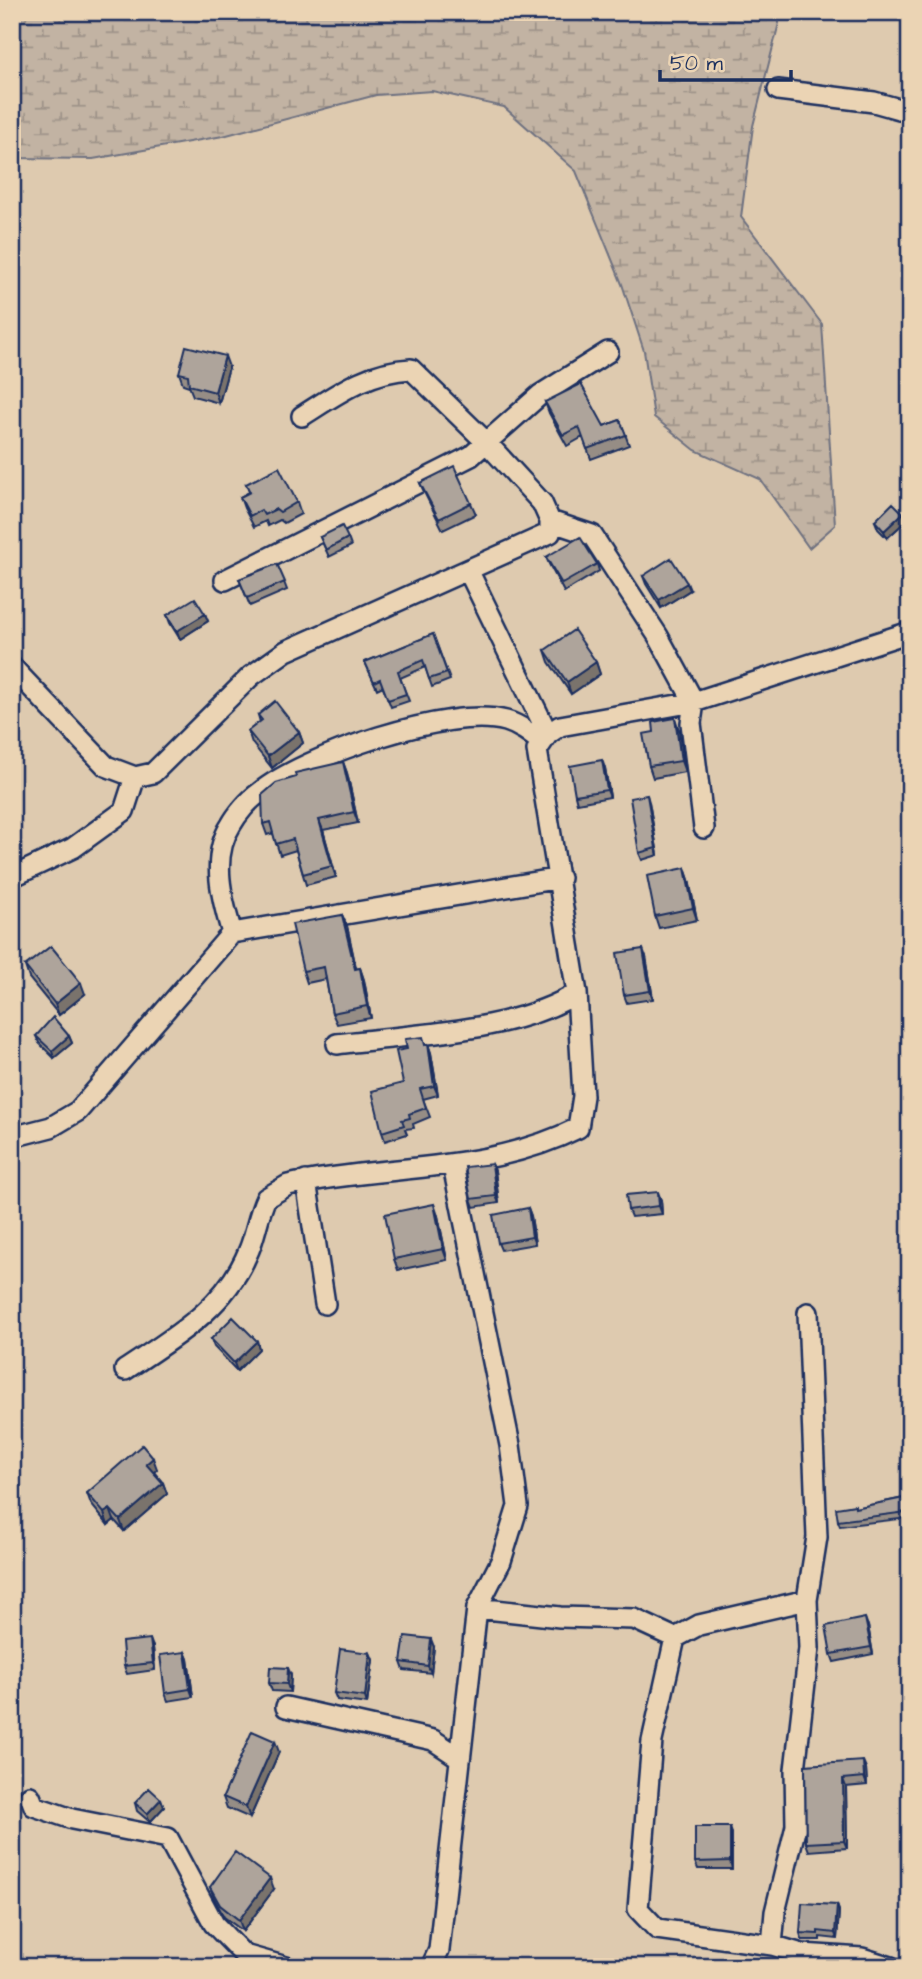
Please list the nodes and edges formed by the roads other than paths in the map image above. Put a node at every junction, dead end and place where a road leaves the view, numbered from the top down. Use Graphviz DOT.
graph roads {
  1 [pos="778,90"];
  2 [pos="910,111"];
  3 [pos="608,352"];
  4 [pos="302,416"];
  5 [pos="486,442"];
  6 [pos="550,521"];
  7 [pos="468,570"];
  8 [pos="225,580"];
  9 [pos="910,632"];
  10 [pos="12,667"];
  11 [pos="694,702"];
  12 [pos="545,738"];
  13 [pos="135,777"];
  14 [pos="704,828"];
  15 [pos="12,877"];
  16 [pos="560,878"];
  17 [pos="232,933"];
  18 [pos="577,993"];
  19 [pos="337,1044"];
  20 [pos="12,1137"];
  21 [pos="453,1166"];
  22 [pos="306,1181"];
  23 [pos="325,1304"];
  24 [pos="808,1313"];
  25 [pos="125,1370"];
  26 [pos="807,1600"];
  27 [pos="477,1608"];
  28 [pos="675,1638"];
  29 [pos="286,1707"];
  30 [pos="460,1758"];
  31 [pos="30,1796"];
  32 [pos="772,1945"];
  33 [pos="286,1967"];
  34 [pos="431,1967"];
  35 [pos="891,1967"];
  1 -- 2 [label="street"];
  3 -- 5 [label="street"];
  4 -- 5 [label="street"];
  5 -- 6 [label="street"];
  5 -- 8 [label="street"];
  6 -- 7 [label="street"];
  6 -- 11 [label="street"];
  7 -- 12 [label="street"];
  7 -- 13 [label="street"];
  9 -- 11 [label="street"];
  10 -- 13 [label="street"];
  11 -- 12 [label="street"];
  11 -- 14 [label="street"];
  12 -- 16 [label="street"];
  12 -- 17 [label="street"];
  13 -- 15 [label="street"];
  16 -- 17 [label="street"];
  16 -- 18 [label="street"];
  17 -- 20 [label="street"];
  18 -- 19 [label="street"];
  18 -- 21 [label="street"];
  21 -- 22 [label="street"];
  21 -- 27 [label="street"];
  22 -- 23 [label="street"];
  22 -- 25 [label="street"];
  24 -- 26 [label="street"];
  26 -- 28 [label="street"];
  26 -- 32 [label="street"];
  27 -- 28 [label="street"];
  27 -- 30 [label="street"];
  28 -- 32 [label="street"];
  29 -- 30 [label="street"];
  30 -- 34 [label="street"];
  31 -- 33 [label="street"];
  32 -- 35 [label="street"];
}
